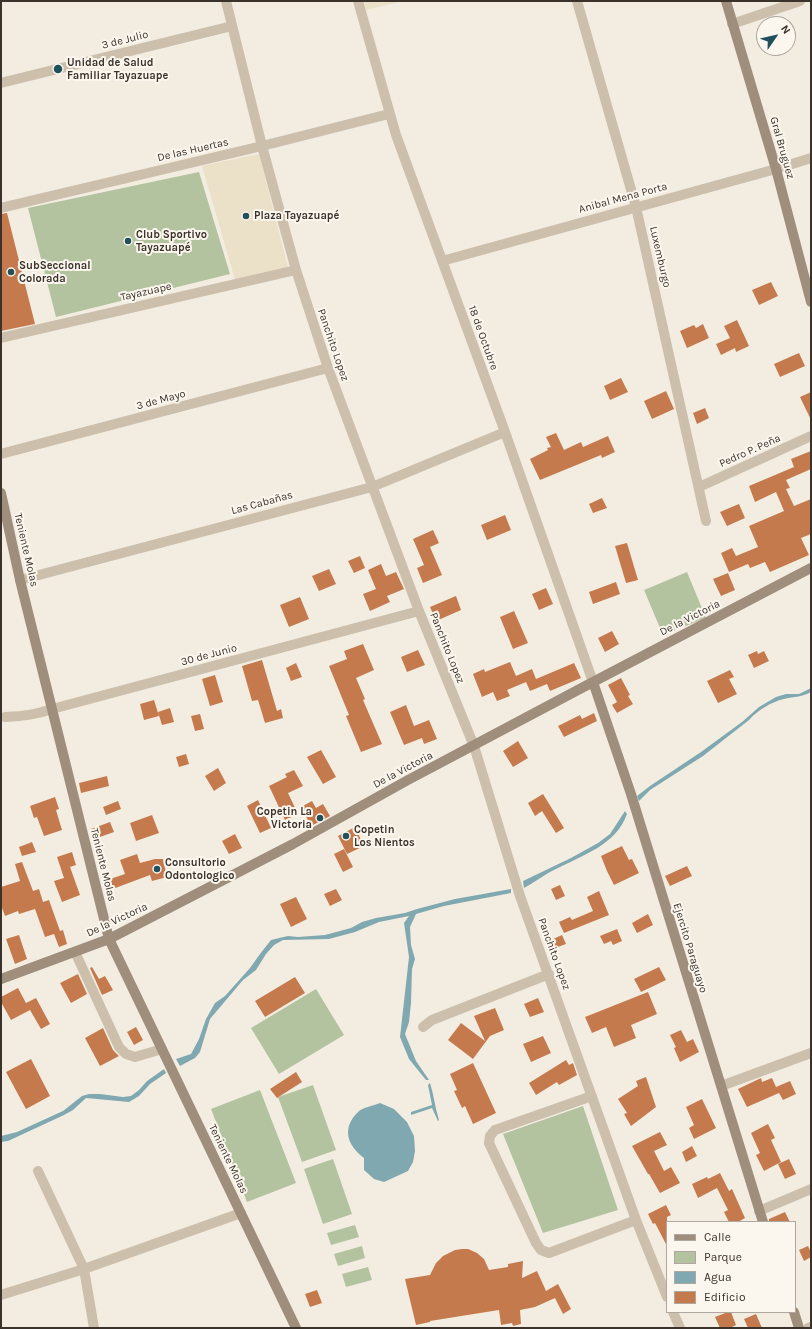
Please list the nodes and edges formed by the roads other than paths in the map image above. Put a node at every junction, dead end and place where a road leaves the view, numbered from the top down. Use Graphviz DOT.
graph roads {
  1 [pos="226,1"];
  2 [pos="358,1"];
  3 [pos="577,1"];
  4 [pos="726,1"];
  5 [pos="800,1"];
  6 [pos="732,24"];
  7 [pos="232,26"];
  8 [pos="1,83"];
  9 [pos="389,114"];
  10 [pos="262,146"];
  11 [pos="811,158"];
  12 [pos="776,169"];
  13 [pos="636,207"];
  14 [pos="1,208"];
  15 [pos="442,261"];
  16 [pos="296,270"];
  17 [pos="811,302"];
  18 [pos="1,338"];
  19 [pos="328,368"];
  20 [pos="505,432"];
  21 [pos="811,436"];
  22 [pos="1,454"];
  23 [pos="372,487"];
  24 [pos="699,487"];
  25 [pos="1,493"];
  26 [pos="706,520"];
  27 [pos="811,568"];
  28 [pos="20,580"];
  29 [pos="420,611"];
  30 [pos="593,682"];
  31 [pos="52,709"];
  32 [pos="5,717"];
  33 [pos="474,746"];
  34 [pos="109,939"];
  35 [pos="75,952"];
  36 [pos="549,974"];
  37 [pos="1,979"];
  38 [pos="423,1027"];
  39 [pos="162,1049"];
  40 [pos="811,1053"];
  41 [pos="721,1086"];
  42 [pos="592,1096"];
  43 [pos="38,1171"];
  44 [pos="811,1189"];
  45 [pos="759,1211"];
  46 [pos="241,1213"];
  47 [pos="636,1220"];
  48 [pos="763,1221"];
  49 [pos="84,1268"];
  50 [pos="666,1294"];
  51 [pos="1,1295"];
  52 [pos="673,1313"];
  53 [pos="794,1313"];
  54 [pos="811,1327"];
  55 [pos="94,1328"];
  56 [pos="296,1328"];
  57 [pos="680,1328"];
  58 [pos="799,1328"];
  59 [pos="808,1328"];
  1 -- 7 [label="street, Panchito Lopez"];
  2 -- 9 [label="street, 18 de Octubre"];
  3 -- 13 [label="street, Luxemburgo"];
  4 -- 6 [label="street, Gral Bruguez"];
  5 -- 6 [label="street"];
  6 -- 12 [label="street, Gral Bruguez"];
  7 -- 8 [label="street, 3 de Julio"];
  7 -- 10 [label="street, Panchito Lopez"];
  9 -- 10 [label="street, De las Huertas"];
  9 -- 15 [label="street, 18 de Octubre"];
  10 -- 14 [label="street, De las Huertas"];
  10 -- 16 [label="street, Panchito Lopez"];
  11 -- 12 [label="street, Anibal Mena Porta"];
  12 -- 13 [label="street, Anibal Mena Porta"];
  12 -- 17 [label="street, Gral Bruguez"];
  13 -- 15 [label="street, Anibal Mena Porta"];
  13 -- 24 [label="street, Luxemburgo"];
  15 -- 20 [label="street, 18 de Octubre"];
  16 -- 18 [label="street, Tayazuape"];
  16 -- 19 [label="street, Panchito Lopez"];
  19 -- 22 [label="street, 3 de Mayo"];
  19 -- 23 [label="street, Panchito Lopez"];
  20 -- 23 [label="street, Las Cabañas"];
  20 -- 30 [label="street, 18 de Octubre"];
  21 -- 24 [label="street, Pedro P. Peña"];
  23 -- 28 [label="street, Las Cabañas"];
  23 -- 29 [label="street, Panchito Lopez"];
  24 -- 26 [label="street, Luxemburgo"];
  25 -- 28 [label="street, Teniente Molas"];
  27 -- 30 [label="street, De la Victoria"];
  28 -- 31 [label="street, Teniente Molas"];
  29 -- 31 [label="street, 30 de Junio"];
  29 -- 33 [label="street, Panchito Lopez"];
  30 -- 33 [label="street, De la Victoria"];
  30 -- 41 [label="street, Ejercito Paraguayo"];
  31 -- 32 [label="street, 30 de Junio"];
  31 -- 34 [label="street, Teniente Molas"];
  33 -- 34 [label="street, De la Victoria"];
  33 -- 36 [label="street, Panchito Lopez"];
  34 -- 35 [label="street, De la Victoria"];
  34 -- 39 [label="street, Teniente Molas"];
  35 -- 37 [label="street, De la Victoria"];
  35 -- 39 [label="street"];
  36 -- 38 [label="street"];
  36 -- 42 [label="street, Panchito Lopez"];
  39 -- 46 [label="street, Teniente Molas"];
  40 -- 41 [label="street"];
  41 -- 45 [label="street, Ejercito Paraguayo"];
  42 -- 47 [label="street, Panchito Lopez"];
  42 -- 47 [label="street"];
  43 -- 49 [label="street"];
  44 -- 45 [label="street"];
  45 -- 48 [label="street, Ejercito Paraguayo"];
  46 -- 49 [label="street"];
  46 -- 56 [label="street, Teniente Molas"];
  47 -- 50 [label="street, Panchito Lopez"];
  49 -- 51 [label="street"];
  49 -- 55 [label="street"];
  52 -- 57 [label="street"];
  53 -- 58 [label="street"];
  54 -- 59 [label="street"];
}
